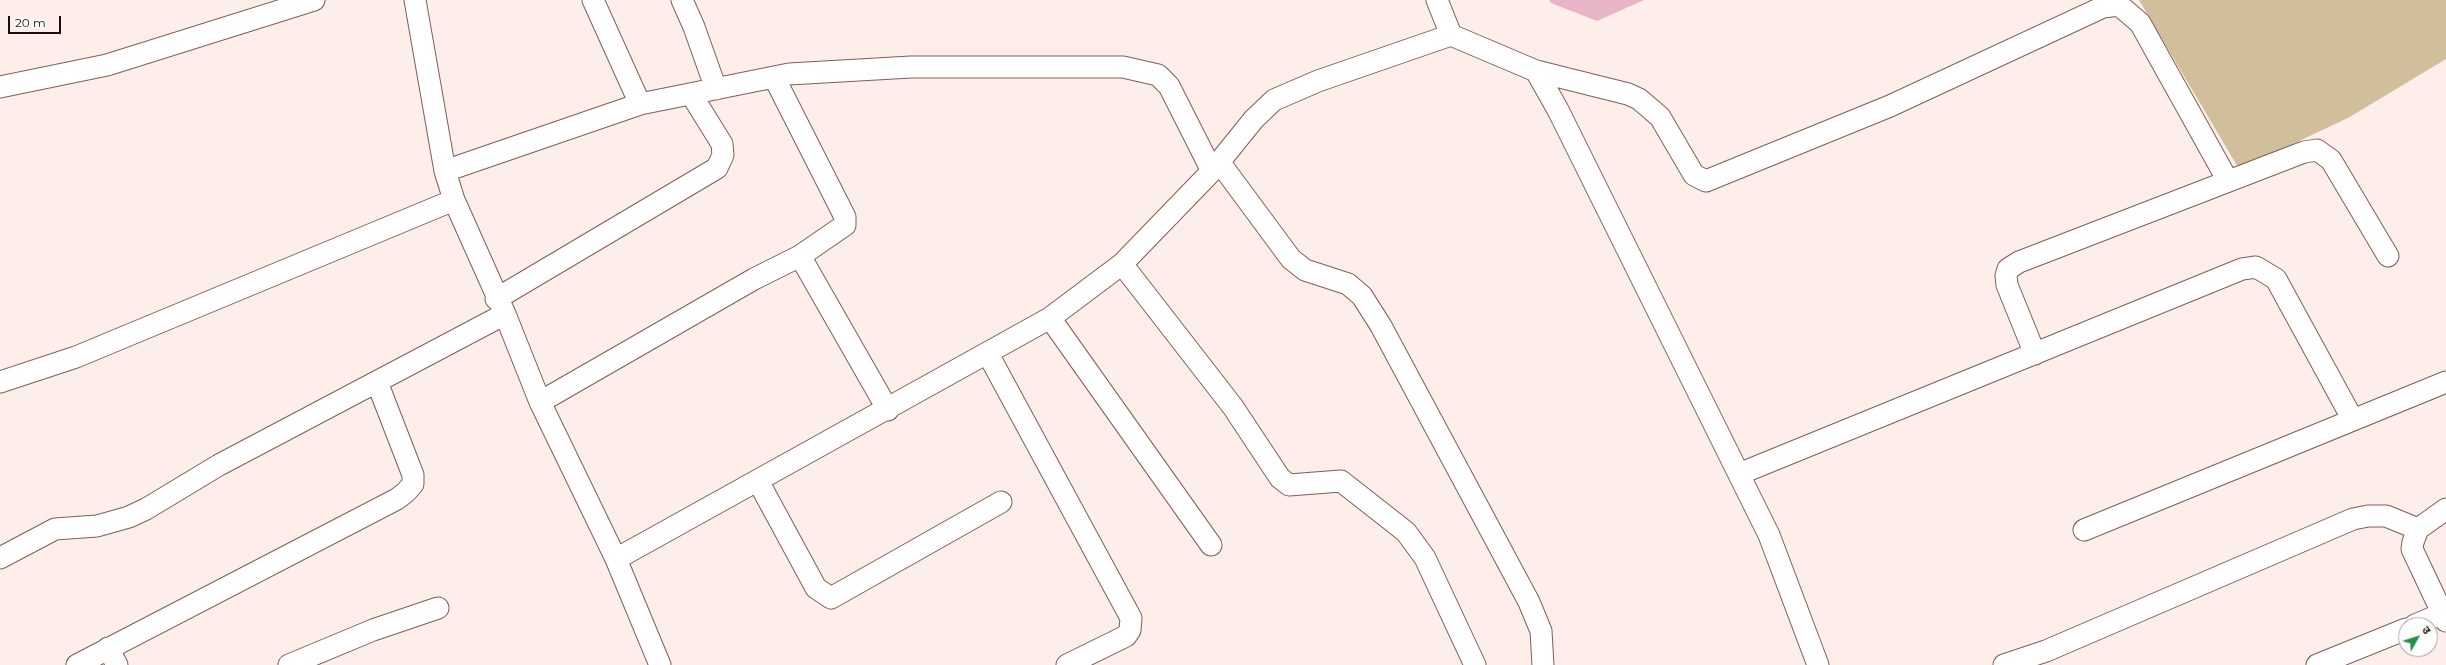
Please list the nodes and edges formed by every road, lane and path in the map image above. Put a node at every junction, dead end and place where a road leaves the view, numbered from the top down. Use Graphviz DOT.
graph roads {
  1 [pos="314,0"];
  2 [pos="415,0"];
  3 [pos="593,0"];
  4 [pos="682,0"];
  5 [pos="1437,0"];
  6 [pos="1451,35"];
  7 [pos="1536,71"];
  8 [pos="774,77"];
  9 [pos="0,87"];
  10 [pos="716,89"];
  11 [pos="692,94"];
  12 [pos="640,104"];
  13 [pos="1216,167"];
  14 [pos="445,171"];
  15 [pos="2228,181"];
  16 [pos="454,200"];
  17 [pos="800,256"];
  18 [pos="2388,256"];
  19 [pos="1122,264"];
  20 [pos="500,306"];
  21 [pos="1050,318"];
  22 [pos="988,354"];
  23 [pos="2035,354"];
  24 [pos="0,382"];
  25 [pos="377,382"];
  26 [pos="2446,382"];
  27 [pos="540,402"];
  28 [pos="888,410"];
  29 [pos="2353,420"];
  30 [pos="1739,474"];
  31 [pos="758,481"];
  32 [pos="1001,502"];
  33 [pos="2446,509"];
  34 [pos="2418,529"];
  35 [pos="2084,530"];
  36 [pos="1211,545"];
  37 [pos="0,558"];
  38 [pos="616,559"];
  39 [pos="438,608"];
  40 [pos="2445,615"];
  41 [pos="2398,632"];
  42 [pos="112,656"];
  43 [pos="77,665"];
  44 [pos="289,665"];
  45 [pos="660,665"];
  46 [pos="1067,665"];
  47 [pos="1475,665"];
  48 [pos="1543,665"];
  49 [pos="1818,665"];
  50 [pos="2004,665"];
  51 [pos="2317,665"];
  1 -- 9 [label="street"];
  2 -- 14 [label="street"];
  3 -- 12 [label="street"];
  4 -- 10 [label="street"];
  5 -- 6 [label="street"];
  6 -- 7 [label="street"];
  6 -- 13 [label="street"];
  7 -- 15 [label="street"];
  7 -- 30 [label="street"];
  8 -- 10 [label="street"];
  8 -- 13 [label="street"];
  8 -- 17 [label="street"];
  10 -- 11 [label="street"];
  11 -- 12 [label="street"];
  11 -- 20 [label="street"];
  12 -- 14 [label="street"];
  13 -- 19 [label="street"];
  13 -- 48 [label="street"];
  14 -- 16 [label="street"];
  15 -- 18 [label="street"];
  15 -- 23 [label="street"];
  16 -- 20 [label="street"];
  16 -- 24 [label="street"];
  17 -- 27 [label="street"];
  17 -- 28 [label="street"];
  19 -- 21 [label="street"];
  19 -- 47 [label="street"];
  20 -- 25 [label="street"];
  20 -- 27 [label="street"];
  21 -- 22 [label="street"];
  21 -- 36 [label="street"];
  22 -- 28 [label="street"];
  22 -- 46 [label="street"];
  23 -- 29 [label="street"];
  23 -- 30 [label="street"];
  25 -- 37 [label="street"];
  25 -- 42 [label="street"];
  26 -- 29 [label="street"];
  27 -- 38 [label="street"];
  28 -- 31 [label="street"];
  29 -- 35 [label="street"];
  30 -- 49 [label="street"];
  31 -- 32 [label="street"];
  31 -- 38 [label="street"];
  33 -- 34 [label="street"];
  34 -- 40 [label="street"];
  34 -- 50 [label="street"];
  38 -- 45 [label="street"];
  39 -- 44 [label="street"];
  41 -- 51 [label="street"];
  42 -- 43 [label="street"];
}
